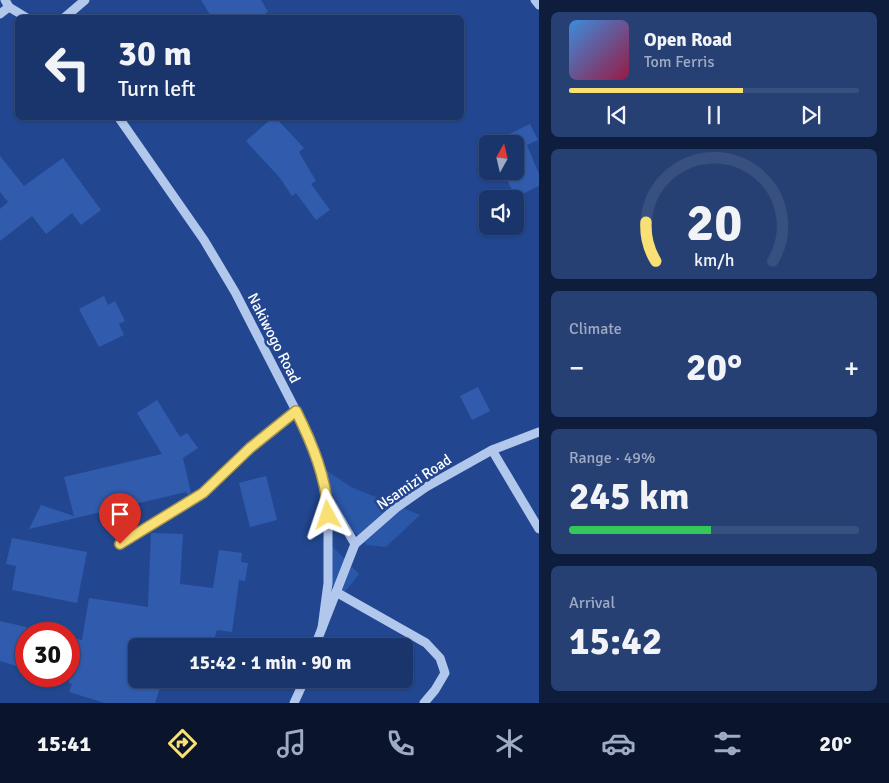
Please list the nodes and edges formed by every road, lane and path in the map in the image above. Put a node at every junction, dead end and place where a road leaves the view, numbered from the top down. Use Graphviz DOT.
graph roads {
  1 [pos="85,0"];
  2 [pos="535,0"];
  3 [pos="7,4"];
  4 [pos="539,5"];
  5 [pos="0,14"];
  6 [pos="24,15"];
  7 [pos="68,15"];
  8 [pos="120,120"];
  9 [pos="296,411"];
  10 [pos="539,432"];
  11 [pos="492,450"];
  12 [pos="328,498"];
  13 [pos="539,529"];
  14 [pos="120,544"];
  15 [pos="355,544"];
  16 [pos="336,592"];
  17 [pos="322,628"];
  18 [pos="319,638"];
  19 [pos="301,688"];
  20 [pos="294,703"];
  21 [pos="424,703"];
  1 -- 7 [label="street"];
  2 -- 4 [label="street"];
  3 -- 5 [label="street"];
  3 -- 6 [label="street"];
  8 -- 9 [label="street, Nakiwogo Road"];
  9 -- 12 [label="street, Nakiwogo Road"];
  9 -- 14 [label="street"];
  10 -- 11 [label="street, Nsamizi Road"];
  11 -- 13 [label="street"];
  11 -- 15 [label="street, Nsamizi Road"];
  12 -- 15 [label="street"];
  12 -- 17 [label="street, Nakiwogo Road"];
  15 -- 16 [label="street, Nsamizi Road"];
  16 -- 17 [label="street, Nsamizi Road"];
  16 -- 21 [label="street"];
  17 -- 18 [label="street, Nsamizi Road"];
  19 -- 20 [label="street"];
}
